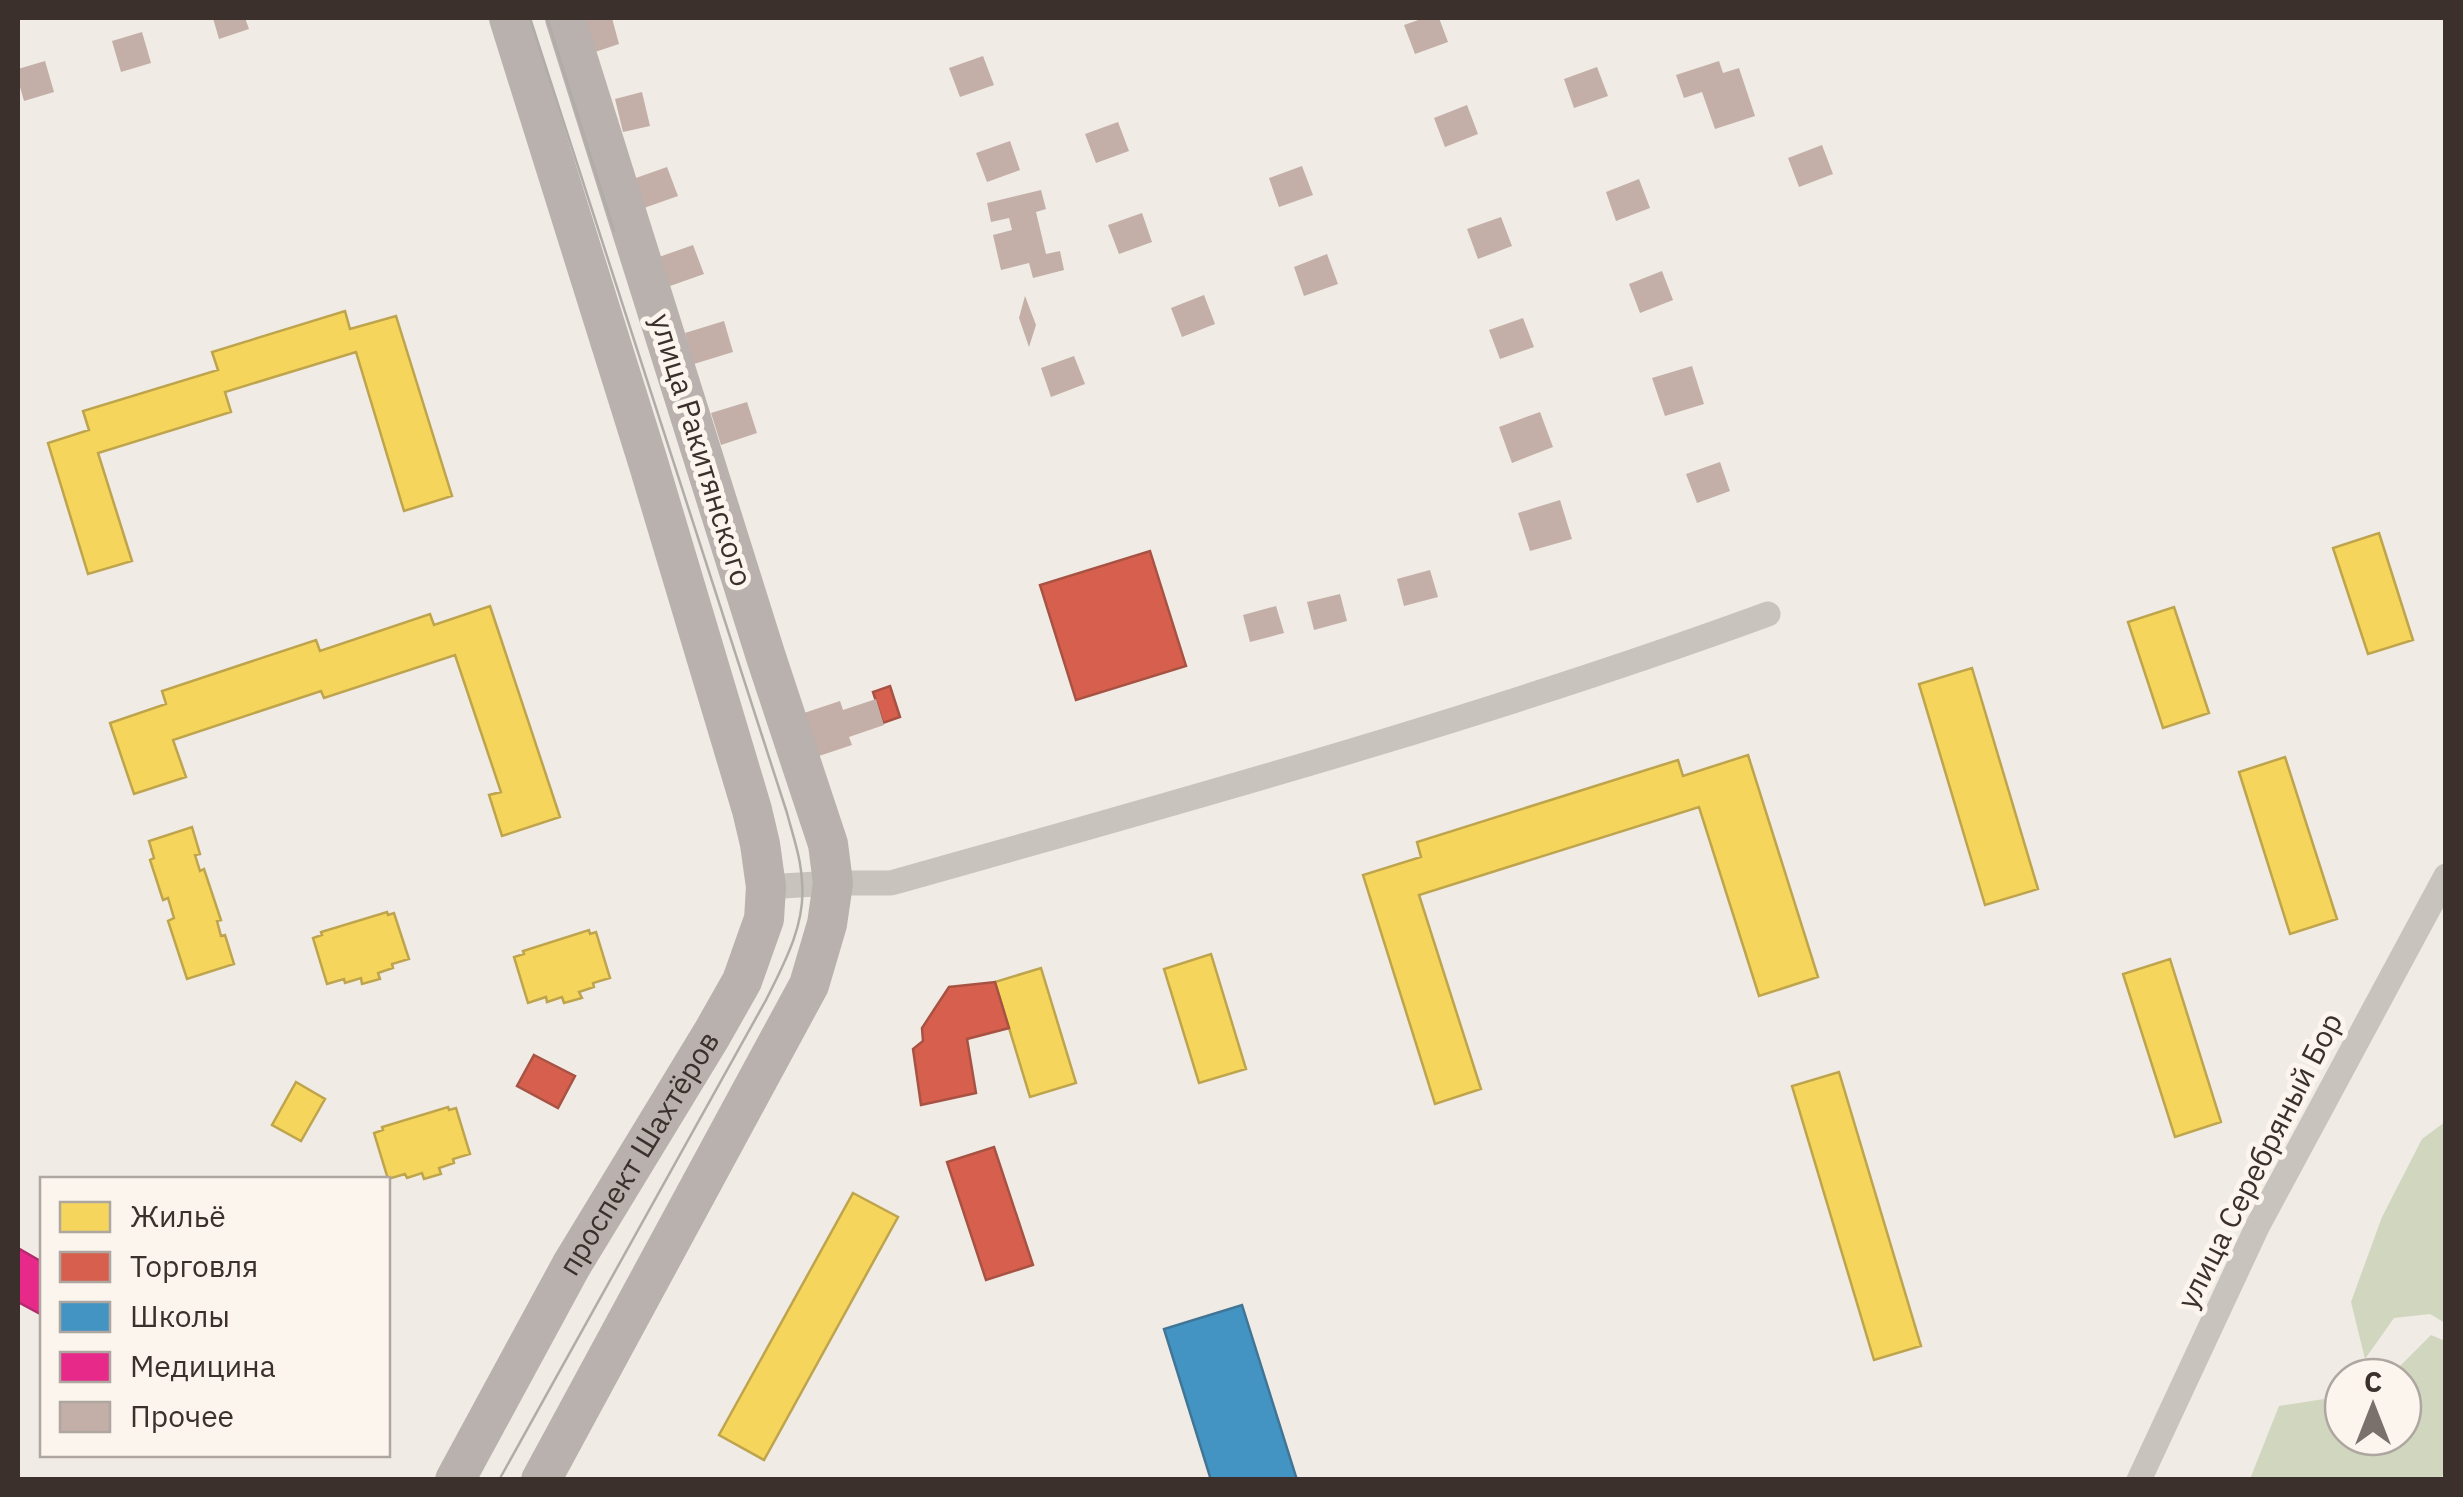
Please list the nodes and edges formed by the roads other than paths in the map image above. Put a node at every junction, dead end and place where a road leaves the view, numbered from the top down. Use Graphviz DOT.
graph roads {
  1 [pos="510,18"];
  2 [pos="565,18"];
  3 [pos="1768,614"];
  4 [pos="752,810"];
  5 [pos="2446,876"];
  6 [pos="834,883"];
  7 [pos="766,887"];
  8 [pos="455,1480"];
  9 [pos="541,1480"];
  10 [pos="2139,1480"];
  1 -- 4 [label="main road, улица Ракитянского"];
  2 -- 6 [label="main road, улица Ракитянского"];
  3 -- 6 [label="street"];
  4 -- 7 [label="main road, проспект Шахтёров"];
  5 -- 10 [label="street, улица Серебряный Бор"];
  6 -- 7 [label="street"];
  6 -- 9 [label="main road, проспект Шахтёров"];
  7 -- 8 [label="main road, проспект Шахтёров"];
}
